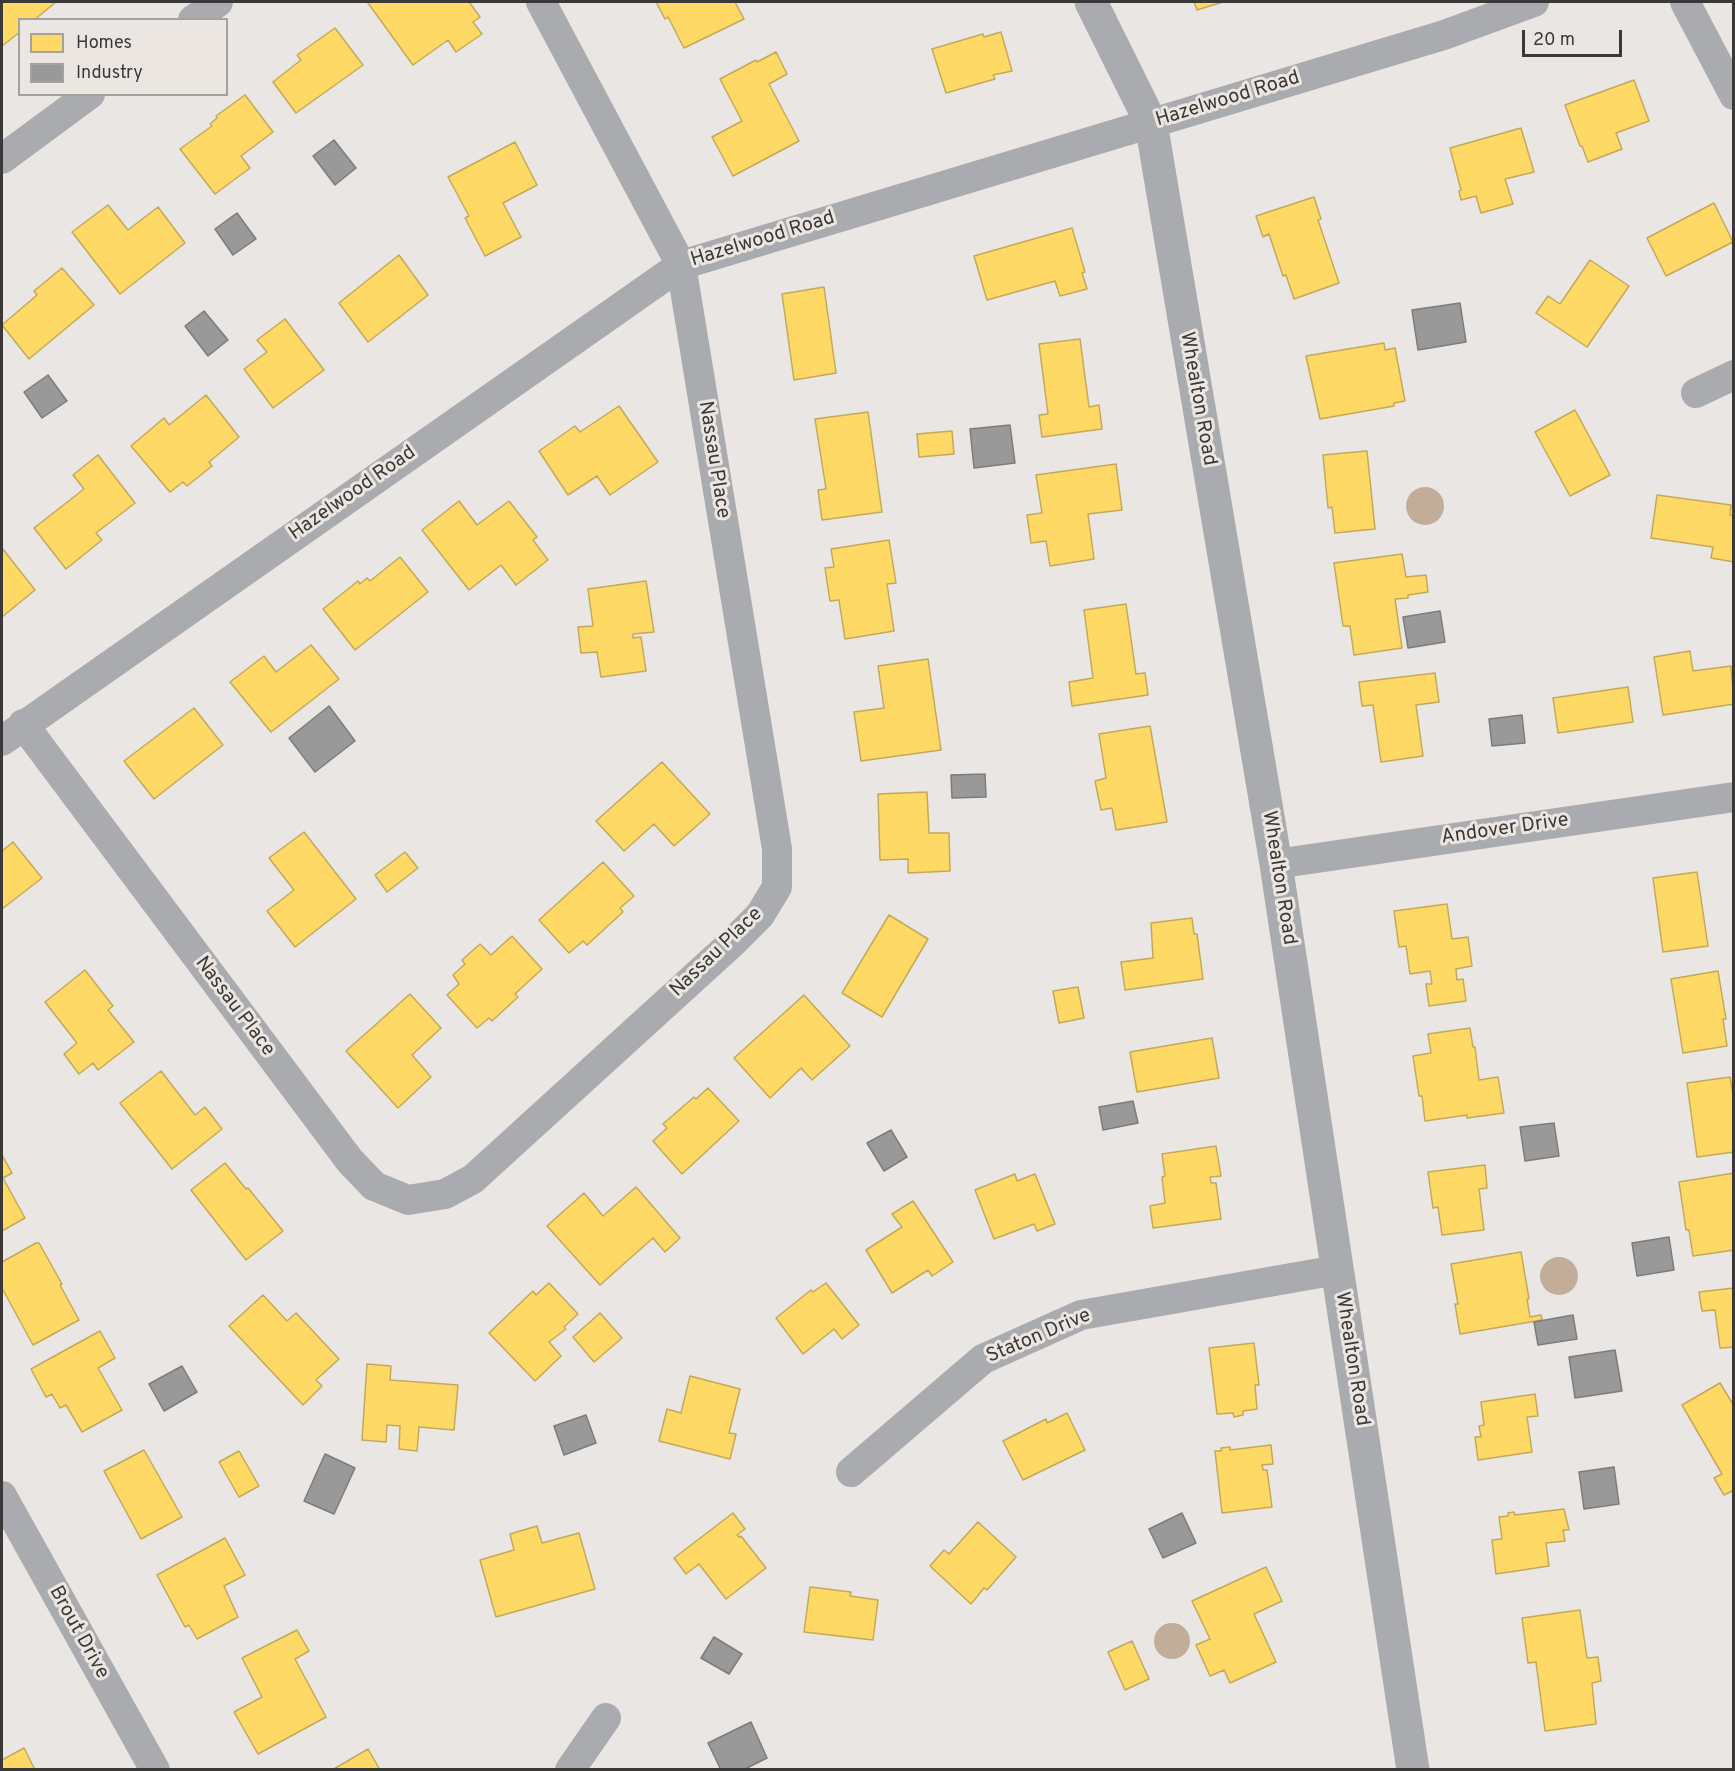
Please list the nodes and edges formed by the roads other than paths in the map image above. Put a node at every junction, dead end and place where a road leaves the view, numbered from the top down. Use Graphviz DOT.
graph roads {
  1 [pos="218,2"];
  2 [pos="541,2"];
  3 [pos="1091,2"];
  4 [pos="1534,2"];
  5 [pos="1685,2"];
  6 [pos="196,18"];
  7 [pos="1734,95"];
  8 [pos="87,96"];
  9 [pos="1150,123"];
  10 [pos="2,159"];
  11 [pos="681,265"];
  12 [pos="1734,375"];
  13 [pos="1696,393"];
  14 [pos="12,733"];
  15 [pos="1734,796"];
  16 [pos="1276,864"];
  17 [pos="1337,1269"];
  18 [pos="851,1473"];
  19 [pos="2,1496"];
  20 [pos="606,1718"];
  21 [pos="155,1770"];
  22 [pos="570,1770"];
  23 [pos="1413,1770"];
  1 -- 6 [label="street"];
  2 -- 11 [label="street, Nassau Place"];
  3 -- 9 [label="street, Whealton Road"];
  4 -- 9 [label="street, Hazelwood Road"];
  5 -- 7 [label="street"];
  8 -- 10 [label="street"];
  9 -- 11 [label="street, Hazelwood Road"];
  9 -- 16 [label="street, Whealton Road"];
  11 -- 14 [label="street, Hazelwood Road"];
  11 -- 14 [label="street, Nassau Place"];
  12 -- 13 [label="street"];
  15 -- 16 [label="street, Andover Drive"];
  16 -- 17 [label="street, Whealton Road"];
  17 -- 18 [label="street, Staton Drive"];
  17 -- 23 [label="street, Whealton Road"];
  19 -- 21 [label="street, Brout Drive"];
  20 -- 22 [label="street"];
}
